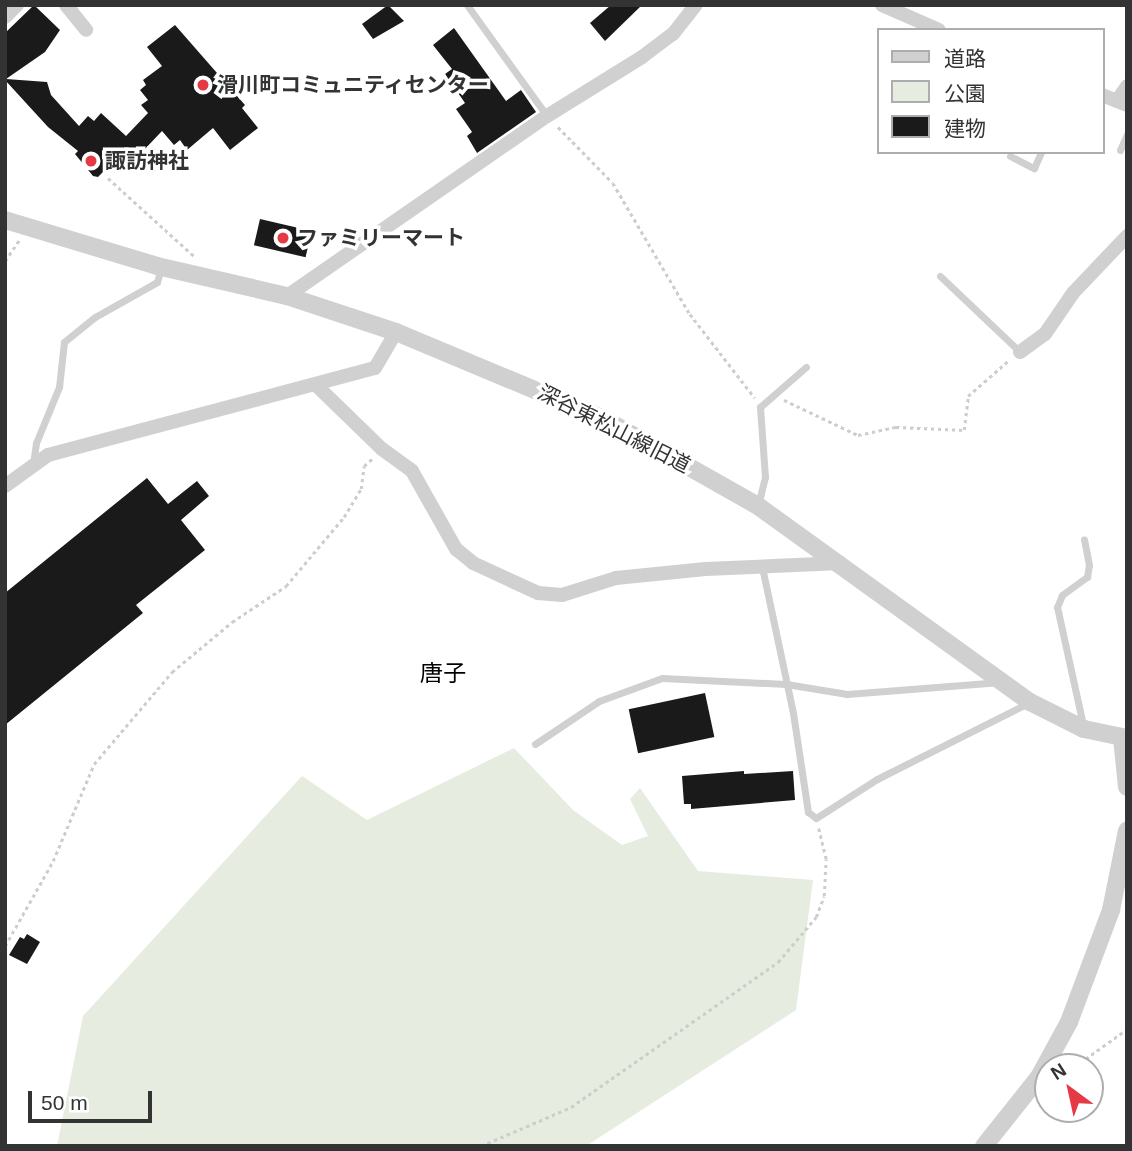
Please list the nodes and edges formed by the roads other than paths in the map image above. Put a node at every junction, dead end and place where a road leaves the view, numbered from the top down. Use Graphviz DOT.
graph roads {
  1 [pos="17,5"];
  2 [pos="66,5"];
  3 [pos="467,5"];
  4 [pos="696,5"];
  5 [pos="882,5"];
  6 [pos="5,17"];
  7 [pos="934,28"];
  8 [pos="86,30"];
  9 [pos="1127,86"];
  10 [pos="1115,100"];
  11 [pos="547,116"];
  12 [pos="1127,134"];
  13 [pos="1120,150"];
  14 [pos="1040,154"];
  15 [pos="1010,156"];
  16 [pos="5,220"];
  17 [pos="1127,236"];
  18 [pos="161,267"];
  19 [pos="940,276"];
  20 [pos="287,296"];
  21 [pos="396,332"];
  22 [pos="1020,352"];
  23 [pos="806,367"];
  24 [pos="318,387"];
  25 [pos="33,465"];
  26 [pos="5,486"];
  27 [pos="758,506"];
  28 [pos="1084,539"];
  29 [pos="841,564"];
  30 [pos="762,567"];
  31 [pos="1001,681"];
  32 [pos="786,684"];
  33 [pos="1030,702"];
  34 [pos="1084,729"];
  35 [pos="1124,738"];
  36 [pos="535,744"];
  37 [pos="1127,787"];
  38 [pos="1127,831"];
  39 [pos="984,1146"];
  1 -- 6 [label="street"];
  2 -- 8 [label="street"];
  3 -- 11 [label="lane"];
  4 -- 11 [label="street"];
  5 -- 7 [label="street"];
  9 -- 10 [label="street"];
  11 -- 20 [label="street"];
  12 -- 13 [label="lane"];
  14 -- 15 [label="lane"];
  16 -- 18 [label="street, 深谷東松山線旧道"];
  17 -- 22 [label="street"];
  18 -- 20 [label="street, 深谷東松山線旧道"];
  18 -- 25 [label="lane"];
  19 -- 22 [label="lane"];
  20 -- 21 [label="street, 深谷東松山線旧道"];
  21 -- 24 [label="street"];
  21 -- 27 [label="street, 深谷東松山線旧道"];
  23 -- 27 [label="lane"];
  24 -- 25 [label="street"];
  24 -- 30 [label="street"];
  25 -- 26 [label="street"];
  27 -- 29 [label="street, 深谷東松山線旧道"];
  28 -- 34 [label="lane"];
  29 -- 30 [label="street"];
  29 -- 31 [label="street, 深谷東松山線旧道"];
  30 -- 32 [label="lane"];
  31 -- 32 [label="lane"];
  31 -- 33 [label="street, 深谷東松山線旧道"];
  32 -- 33 [label="lane"];
  32 -- 36 [label="lane"];
  33 -- 34 [label="street, 深谷東松山線旧道"];
  34 -- 35 [label="street, 深谷東松山線旧道"];
  35 -- 37 [label="street"];
  38 -- 39 [label="street"];
}
